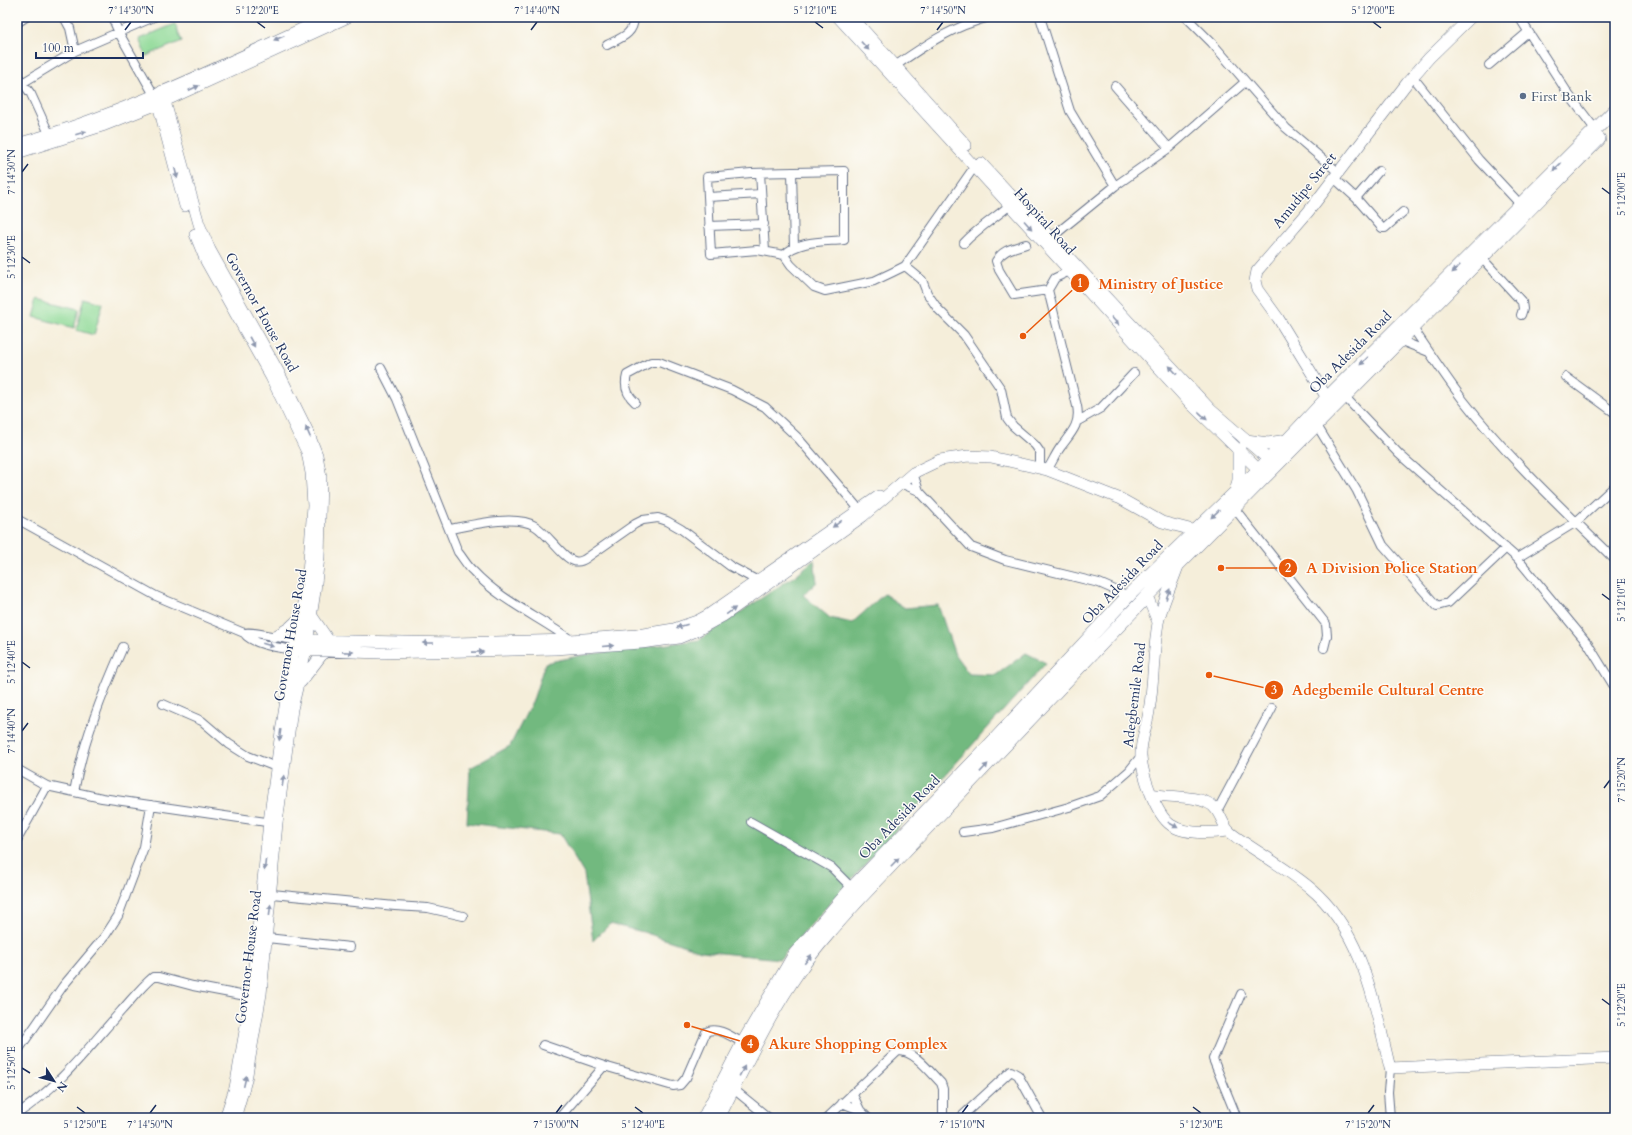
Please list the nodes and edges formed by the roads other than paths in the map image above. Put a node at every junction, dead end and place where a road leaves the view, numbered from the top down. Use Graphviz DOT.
graph roads {
  1 [pos="26,17"];
  2 [pos="64,17"];
  3 [pos="112,17"];
  4 [pos="154,17"];
  5 [pos="328,17"];
  6 [pos="348,17"];
  7 [pos="634,17"];
  8 [pos="838,17"];
  9 [pos="852,17"];
  10 [pos="990,17"];
  11 [pos="1040,17"];
  12 [pos="1186,17"];
  13 [pos="1471,17"];
  14 [pos="1519,17"];
  15 [pos="17,23"];
  16 [pos="1528,32"];
  17 [pos="119,33"];
  18 [pos="607,45"];
  19 [pos="75,51"];
  20 [pos="233,65"];
  21 [pos="1489,65"];
  22 [pos="895,66"];
  23 [pos="17,75"];
  24 [pos="1413,77"];
  25 [pos="24,82"];
  26 [pos="1245,82"];
  27 [pos="1115,86"];
  28 [pos="160,98"];
  29 [pos="1615,110"];
  30 [pos="1615,123"];
  31 [pos="1595,129"];
  32 [pos="51,138"];
  33 [pos="17,144"];
  34 [pos="1169,148"];
  35 [pos="17,153"];
  36 [pos="975,166"];
  37 [pos="1379,171"];
  38 [pos="792,172"];
  39 [pos="760,173"];
  40 [pos="1336,175"];
  41 [pos="1115,186"];
  42 [pos="762,194"];
  43 [pos="708,197"];
  44 [pos="1356,198"];
  45 [pos="1520,204"];
  46 [pos="1010,205"];
  47 [pos="1403,212"];
  48 [pos="764,224"];
  49 [pos="709,226"];
  50 [pos="1052,237"];
  51 [pos="964,243"];
  52 [pos="1026,244"];
  53 [pos="794,247"];
  54 [pos="765,251"];
  55 [pos="1478,254"];
  56 [pos="784,255"];
  57 [pos="905,266"];
  58 [pos="1070,271"];
  59 [pos="1048,290"];
  60 [pos="1521,315"];
  61 [pos="1412,328"];
  62 [pos="1399,340"];
  63 [pos="1430,353"];
  64 [pos="381,368"];
  65 [pos="1134,373"];
  66 [pos="1566,377"];
  67 [pos="1344,396"];
  68 [pos="1327,398"];
  69 [pos="635,402"];
  70 [pos="1615,412"];
  71 [pos="1078,421"];
  72 [pos="1316,424"];
  73 [pos="1287,441"];
  74 [pos="1242,445"];
  75 [pos="1273,463"];
  76 [pos="1044,469"];
  77 [pos="913,473"];
  78 [pos="1263,473"];
  79 [pos="897,486"];
  80 [pos="1615,486"];
  81 [pos="919,491"];
  82 [pos="1236,493"];
  83 [pos="858,508"];
  84 [pos="1235,509"];
  85 [pos="17,519"];
  86 [pos="1576,522"];
  87 [pos="450,529"];
  88 [pos="1197,531"];
  89 [pos="1506,548"];
  90 [pos="1517,558"];
  91 [pos="1615,560"];
  92 [pos="1178,566"];
  93 [pos="758,581"];
  94 [pos="1130,595"];
  95 [pos="1143,600"];
  96 [pos="307,615"];
  97 [pos="1158,622"];
  98 [pos="244,633"];
  99 [pos="274,637"];
  100 [pos="571,640"];
  101 [pos="329,641"];
  102 [pos="301,645"];
  103 [pos="123,647"];
  104 [pos="1324,648"];
  105 [pos="324,652"];
  106 [pos="298,686"];
  107 [pos="1615,688"];
  108 [pos="162,704"];
  109 [pos="1272,708"];
  110 [pos="1141,756"];
  111 [pos="276,767"];
  112 [pos="17,769"];
  113 [pos="47,786"];
  114 [pos="74,792"];
  115 [pos="1152,794"];
  116 [pos="151,805"];
  117 [pos="1218,811"];
  118 [pos="751,822"];
  119 [pos="273,823"];
  120 [pos="1228,830"];
  121 [pos="963,832"];
  122 [pos="17,840"];
  123 [pos="852,888"];
  124 [pos="272,894"];
  125 [pos="463,916"];
  126 [pos="267,938"];
  127 [pos="350,947"];
  128 [pos="1241,994"];
  129 [pos="251,997"];
  130 [pos="743,1043"];
  131 [pos="543,1045"];
  132 [pos="17,1052"];
  133 [pos="1615,1058"];
  134 [pos="604,1066"];
  135 [pos="1390,1068"];
  136 [pos="728,1085"];
  137 [pos="852,1093"];
  138 [pos="842,1103"];
  139 [pos="860,1110"];
  140 [pos="17,1114"];
  141 [pos="225,1118"];
  142 [pos="235,1118"];
  143 [pos="559,1118"];
  144 [pos="704,1118"];
  145 [pos="718,1118"];
  146 [pos="769,1118"];
  147 [pos="827,1118"];
  148 [pos="868,1118"];
  149 [pos="943,1118"];
  150 [pos="960,1118"];
  151 [pos="1042,1118"];
  152 [pos="1236,1118"];
  153 [pos="1390,1118"];
  1 -- 15 [label="street"];
  2 -- 19 [label="street"];
  3 -- 17 [label="street"];
  4 -- 17 [label="street"];
  5 -- 20 [label="street, one-way"];
  6 -- 20 [label="street"];
  7 -- 18 [label="street"];
  8 -- 36 [label="street, Hospital Road, one-way"];
  9 -- 22 [label="street, Hospital Road"];
  10 -- 22 [label="street"];
  11 -- 41 [label="street"];
  12 -- 26 [label="street"];
  13 -- 24 [label="street, Amudipe Street"];
  14 -- 16 [label="street"];
  16 -- 21 [label="street"];
  16 -- 31 [label="street"];
  17 -- 19 [label="street"];
  17 -- 28 [label="street"];
  19 -- 25 [label="street"];
  20 -- 28 [label="street"];
  22 -- 50 [label="street, Hospital Road"];
  23 -- 25 [label="street"];
  24 -- 40 [label="street, Amudipe Street"];
  24 -- 45 [label="street"];
  25 -- 32 [label="street"];
  26 -- 34 [label="street"];
  26 -- 40 [label="street"];
  27 -- 34 [label="street"];
  28 -- 32 [label="street"];
  28 -- 96 [label="street, Governor House Road"];
  29 -- 31 [label="main road, Oba Adesida Road"];
  30 -- 55 [label="main road, Oba Adesida Road"];
  31 -- 45 [label="main road, Oba Adesida Road, one-way"];
  32 -- 33 [label="street"];
  32 -- 35 [label="street"];
  34 -- 41 [label="street"];
  36 -- 46 [label="street, Hospital Road"];
  36 -- 57 [label="street"];
  37 -- 44 [label="street"];
  38 -- 39 [label="street"];
  38 -- 53 [label="street"];
  38 -- 53 [label="street"];
  39 -- 42 [label="street"];
  39 -- 43 [label="street"];
  40 -- 44 [label="street"];
  40 -- 68 [label="street, Amudipe Street"];
  41 -- 50 [label="street"];
  42 -- 43 [label="street"];
  42 -- 48 [label="street"];
  43 -- 49 [label="street"];
  44 -- 47 [label="street"];
  45 -- 55 [label="main road, Oba Adesida Road"];
  46 -- 51 [label="street"];
  46 -- 58 [label="street, Hospital Road, one-way"];
  48 -- 49 [label="street"];
  48 -- 54 [label="street"];
  49 -- 54 [label="street"];
  74 -- 50 [label="street, Hospital Road, one-way"];
  52 -- 59 [label="street"];
  53 -- 56 [label="street"];
  54 -- 56 [label="street"];
  55 -- 60 [label="street"];
  55 -- 61 [label="main road, Oba Adesida Road"];
  55 -- 68 [label="main road, Oba Adesida Road, one-way"];
  56 -- 57 [label="street"];
  57 -- 76 [label="street"];
  58 -- 59 [label="street"];
  58 -- 74 [label="street, Hospital Road, one-way"];
  59 -- 71 [label="street"];
  61 -- 62 [label="main road, Oba Adesida Road"];
  61 -- 63 [label="street"];
  62 -- 63 [label="street"];
  62 -- 67 [label="main road, Oba Adesida Road"];
  63 -- 86 [label="street"];
  64 -- 87 [label="street"];
  65 -- 71 [label="street"];
  66 -- 70 [label="street"];
  67 -- 72 [label="main road, Oba Adesida Road"];
  67 -- 89 [label="street"];
  68 -- 73 [label="main road, Oba Adesida Road"];
  69 -- 83 [label="street"];
  71 -- 76 [label="street"];
  72 -- 75 [label="main road, Oba Adesida Road"];
  72 -- 89 [label="street"];
  73 -- 74 [label="main road"];
  73 -- 75 [label="main road, Oba Adesida Road"];
  74 -- 75 [label="street, Hospital Road"];
  74 -- 78 [label="street, Hospital Road"];
  74 -- 82 [label="main road"];
  75 -- 78 [label="main road, Oba Adesida Road"];
  76 -- 77 [label="street"];
  76 -- 88 [label="street"];
  77 -- 79 [label="street"];
  77 -- 81 [label="street"];
  78 -- 82 [label="main road, Oba Adesida Road"];
  78 -- 84 [label="main road, Oba Adesida Road"];
  79 -- 81 [label="street"];
  79 -- 83 [label="street"];
  105 -- 79 [label="street, one-way"];
  80 -- 86 [label="street"];
  81 -- 94 [label="street"];
  82 -- 88 [label="main road, Oba Adesida Road, one-way"];
  83 -- 93 [label="street, one-way"];
  84 -- 92 [label="main road, Oba Adesida Road"];
  84 -- 104 [label="street"];
  85 -- 98 [label="street"];
  86 -- 90 [label="street"];
  86 -- 91 [label="street"];
  87 -- 93 [label="street"];
  87 -- 100 [label="street"];
  88 -- 94 [label="main road, Oba Adesida Road"];
  89 -- 90 [label="street"];
  90 -- 107 [label="street"];
  92 -- 95 [label="main road, Oba Adesida Road"];
  97 -- 92 [label="street, one-way"];
  93 -- 100 [label="street, one-way"];
  94 -- 95 [label="street"];
  94 -- 123 [label="main road, Oba Adesida Road"];
  95 -- 97 [label="street"];
  136 -- 95 [label="main road, Oba Adesida Road, one-way"];
  96 -- 99 [label="street"];
  96 -- 101 [label="street"];
  96 -- 102 [label="street, Governor House Road"];
  97 -- 110 [label="street, Adegbemile Road"];
  98 -- 99 [label="street"];
  98 -- 102 [label="street, one-way"];
  99 -- 102 [label="street"];
  100 -- 101 [label="street, one-way"];
  101 -- 102 [label="street"];
  102 -- 105 [label="street"];
  102 -- 106 [label="street, Governor House Road"];
  102 -- 111 [label="street, Governor House Road, one-way"];
  103 -- 114 [label="street"];
  105 -- 106 [label="street"];
  119 -- 106 [label="street, Governor House Road, one-way"];
  108 -- 111 [label="street"];
  109 -- 117 [label="street"];
  110 -- 115 [label="street, Adegbemile Road"];
  110 -- 121 [label="street"];
  111 -- 119 [label="street, Governor House Road"];
  112 -- 113 [label="street"];
  113 -- 114 [label="street"];
  113 -- 122 [label="street"];
  114 -- 116 [label="street"];
  115 -- 117 [label="street"];
  115 -- 120 [label="street, Adegbemile Road, one-way"];
  116 -- 119 [label="street"];
  116 -- 132 [label="street"];
  117 -- 120 [label="street"];
  118 -- 123 [label="street"];
  119 -- 124 [label="street, Governor House Road"];
  119 -- 129 [label="street, Governor House Road, one-way"];
  120 -- 135 [label="street"];
  123 -- 130 [label="main road, Oba Adesida Road"];
  124 -- 125 [label="street"];
  126 -- 124 [label="street, Governor House Road, one-way"];
  126 -- 127 [label="street"];
  142 -- 126 [label="street, Governor House Road, one-way"];
  128 -- 152 [label="street"];
  129 -- 140 [label="street"];
  129 -- 141 [label="street, Governor House Road"];
  130 -- 134 [label="street"];
  130 -- 136 [label="main road, Oba Adesida Road"];
  131 -- 134 [label="street"];
  133 -- 135 [label="street"];
  134 -- 143 [label="street"];
  135 -- 153 [label="street"];
  136 -- 144 [label="main road, Oba Adesida Road"];
  136 -- 145 [label="main road, Oba Adesida Road"];
  136 -- 146 [label="street"];
  137 -- 138 [label="street"];
  137 -- 139 [label="street"];
  137 -- 149 [label="street"];
  138 -- 139 [label="street"];
  138 -- 147 [label="street"];
  139 -- 148 [label="street"];
  150 -- 151 [label="street"];
}
